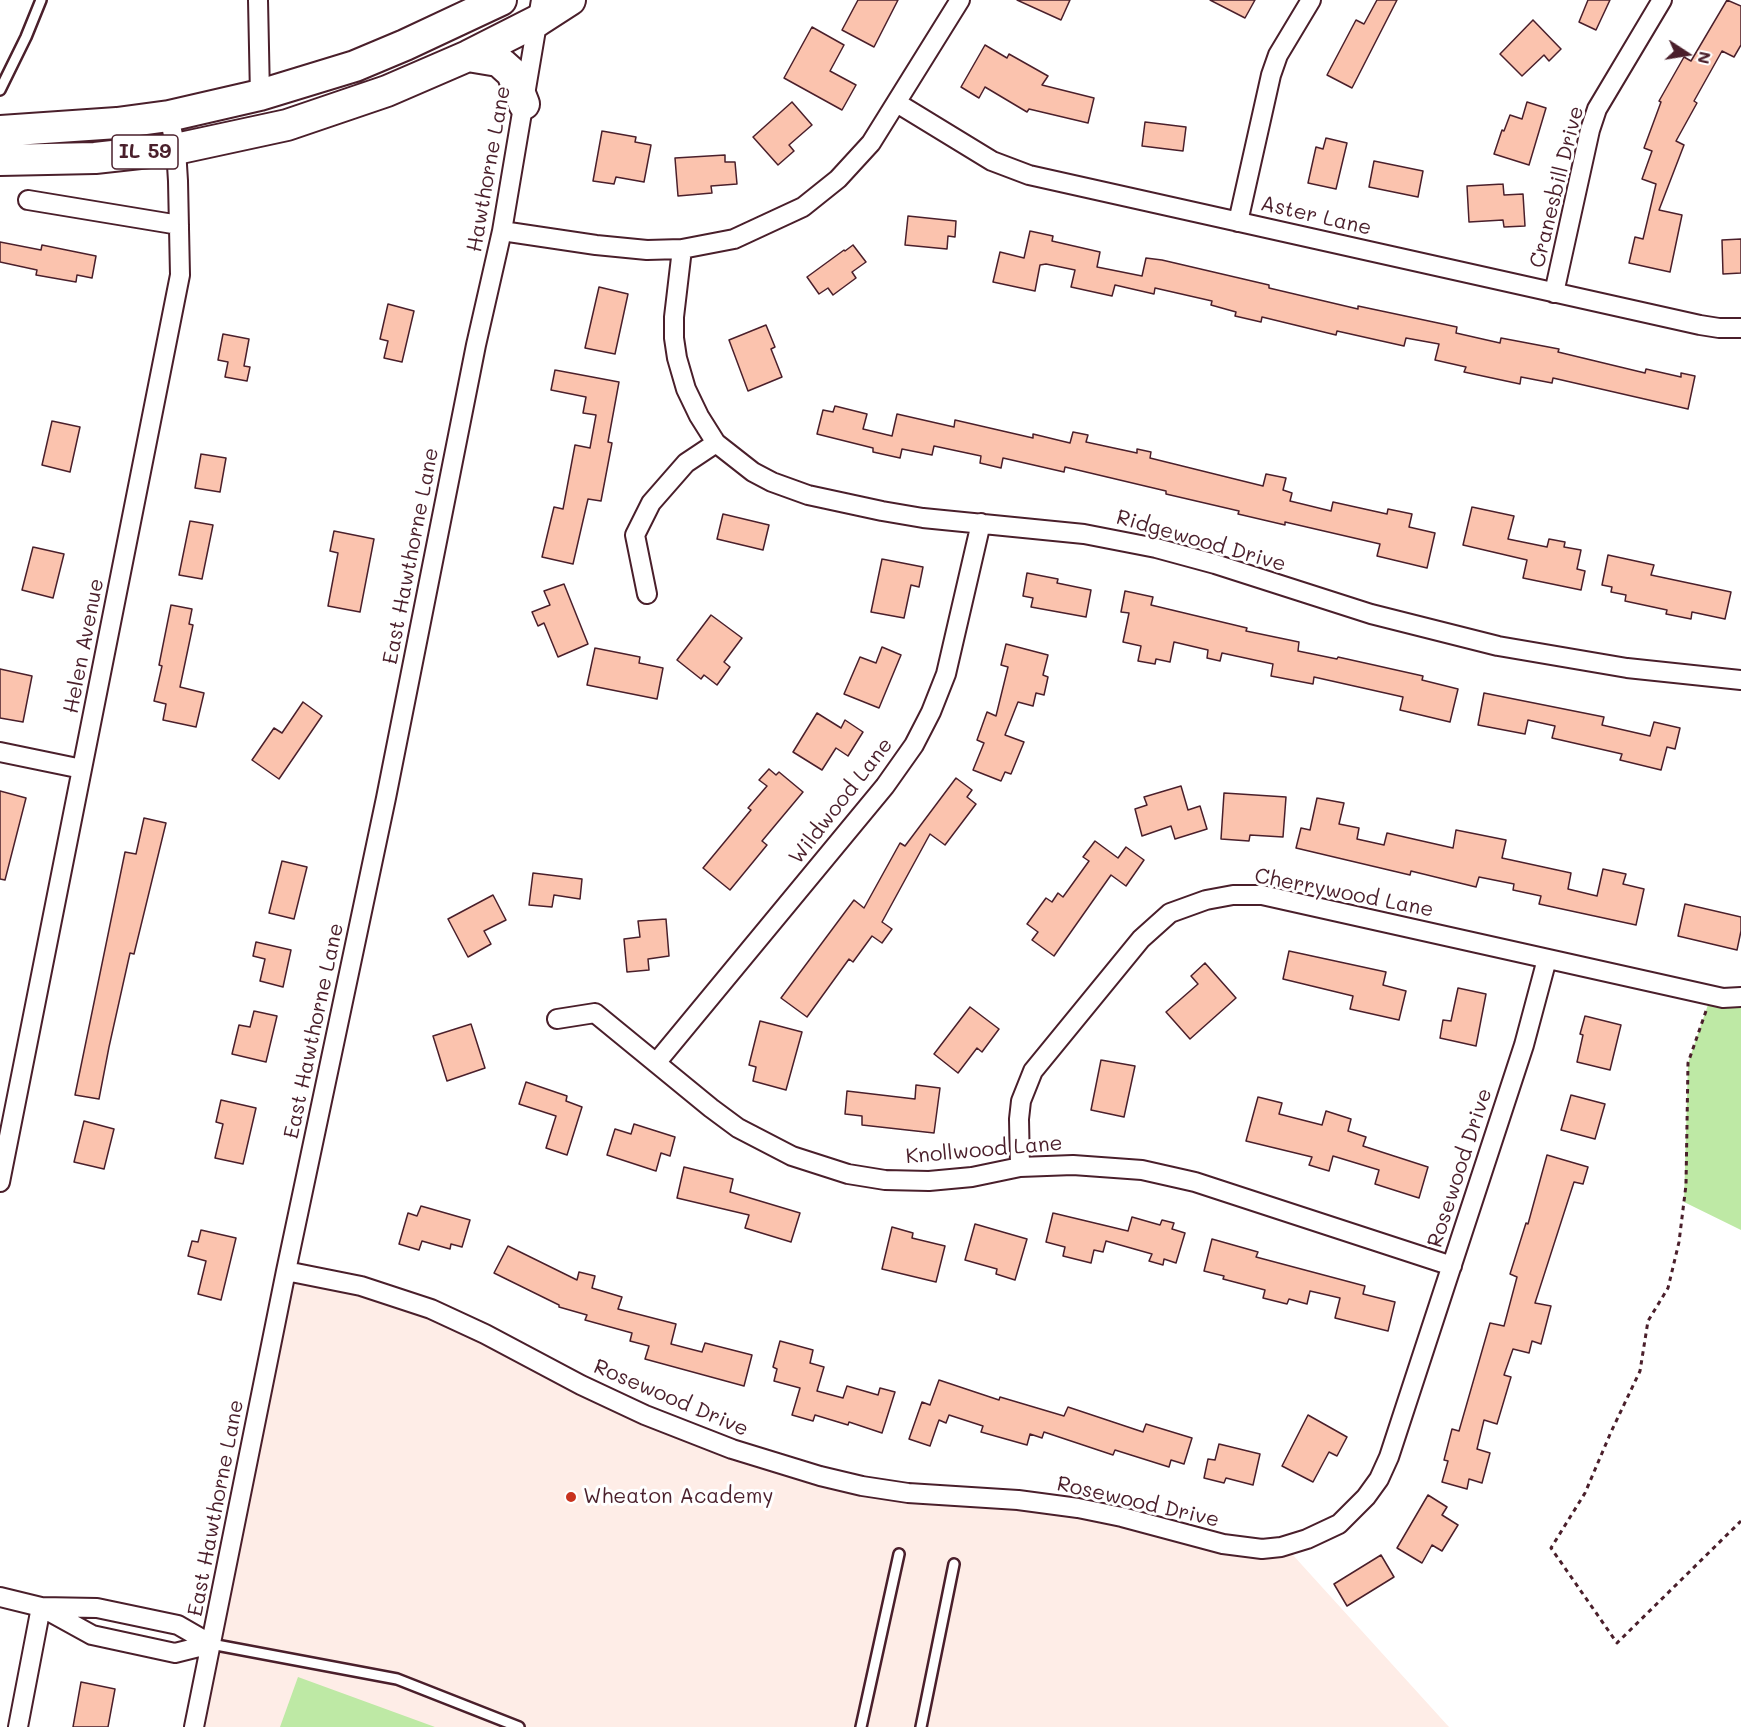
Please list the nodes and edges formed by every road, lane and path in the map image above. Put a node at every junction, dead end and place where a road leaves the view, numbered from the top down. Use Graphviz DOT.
graph roads {
  1 [pos="41,0"];
  2 [pos="258,0"];
  3 [pos="501,0"];
  4 [pos="570,0"];
  5 [pos="960,0"];
  6 [pos="1311,0"];
  7 [pos="1662,0"];
  8 [pos="540,10"];
  9 [pos="468,56"];
  10 [pos="0,90"];
  11 [pos="260,95"];
  12 [pos="897,103"];
  13 [pos="524,104"];
  14 [pos="169,116"];
  15 [pos="0,131"];
  16 [pos="176,149"];
  17 [pos="0,160"];
  18 [pos="28,200"];
  19 [pos="1238,222"];
  20 [pos="179,225"];
  21 [pos="502,231"];
  22 [pos="682,249"];
  23 [pos="1554,293"];
  24 [pos="1741,328"];
  25 [pos="476,345"];
  26 [pos="716,443"];
  27 [pos="981,524"];
  28 [pos="648,594"];
  29 [pos="1741,680"];
  30 [pos="0,752"];
  31 [pos="82,770"];
  32 [pos="1547,959"];
  33 [pos="1711,996"];
  34 [pos="1741,997"];
  35 [pos="557,1018"];
  36 [pos="656,1063"];
  37 [pos="1020,1167"];
  38 [pos="0,1182"];
  39 [pos="1452,1266"];
  40 [pos="286,1271"];
  41 [pos="1741,1521"];
  42 [pos="899,1554"];
  43 [pos="954,1564"];
  44 [pos="0,1597"];
  45 [pos="41,1607"];
  46 [pos="211,1644"];
  47 [pos="18,1727"];
  48 [pos="194,1727"];
  49 [pos="519,1727"];
  50 [pos="861,1727"];
  51 [pos="921,1727"];
  1 -- 10 [label="lane"];
  2 -- 11 [label="street"];
  3 -- 11 [label="main road, IL 59"];
  4 -- 8 [label="main road, IL 59"];
  5 -- 12 [label="street"];
  6 -- 19 [label="street"];
  7 -- 23 [label="street, Cranesbill Drive"];
  8 -- 9 [label="main road, IL 59"];
  8 -- 13 [label="street, Hawthorne Lane"];
  9 -- 13 [label="main road"];
  9 -- 16 [label="main road, IL 59"];
  11 -- 14 [label="main road, IL 59"];
  12 -- 19 [label="street, Aster Lane"];
  12 -- 22 [label="street"];
  13 -- 21 [label="street, Hawthorne Lane"];
  14 -- 15 [label="main road, IL 59"];
  14 -- 16 [label="street, Helen Avenue"];
  16 -- 17 [label="main road, IL 59"];
  16 -- 20 [label="street, Helen Avenue"];
  18 -- 20 [label="street"];
  19 -- 23 [label="street, Aster Lane"];
  20 -- 31 [label="street, Helen Avenue"];
  21 -- 22 [label="street"];
  21 -- 25 [label="street, Hawthorne Lane"];
  22 -- 26 [label="street, Ridgewood Drive"];
  23 -- 24 [label="street, Aster Lane"];
  25 -- 40 [label="street, East Hawthorne Lane"];
  26 -- 27 [label="street, Ridgewood Drive"];
  26 -- 28 [label="street"];
  27 -- 29 [label="street, Ridgewood Drive"];
  27 -- 36 [label="street, Wildwood Lane"];
  30 -- 31 [label="street"];
  31 -- 38 [label="street, Helen Avenue"];
  32 -- 33 [label="street, Cherrywood Lane"];
  32 -- 37 [label="street, Cherrywood Lane"];
  32 -- 39 [label="street, Rosewood Drive"];
  33 -- 34 [label="street, Cherrywood Lane"];
  33 -- 41 [label="path"];
  35 -- 36 [label="street, Knollwood Lane"];
  36 -- 37 [label="street, Knollwood Lane"];
  37 -- 39 [label="street, Knollwood Lane"];
  39 -- 40 [label="street, Rosewood Drive"];
  40 -- 46 [label="street, East Hawthorne Lane"];
  42 -- 50 [label="lane"];
  43 -- 51 [label="lane"];
  44 -- 45 [label="street"];
  45 -- 46 [label="street"];
  45 -- 46 [label="street"];
  45 -- 47 [label="street"];
  46 -- 48 [label="street, East Hawthorne Lane"];
  46 -- 49 [label="lane"];
}
